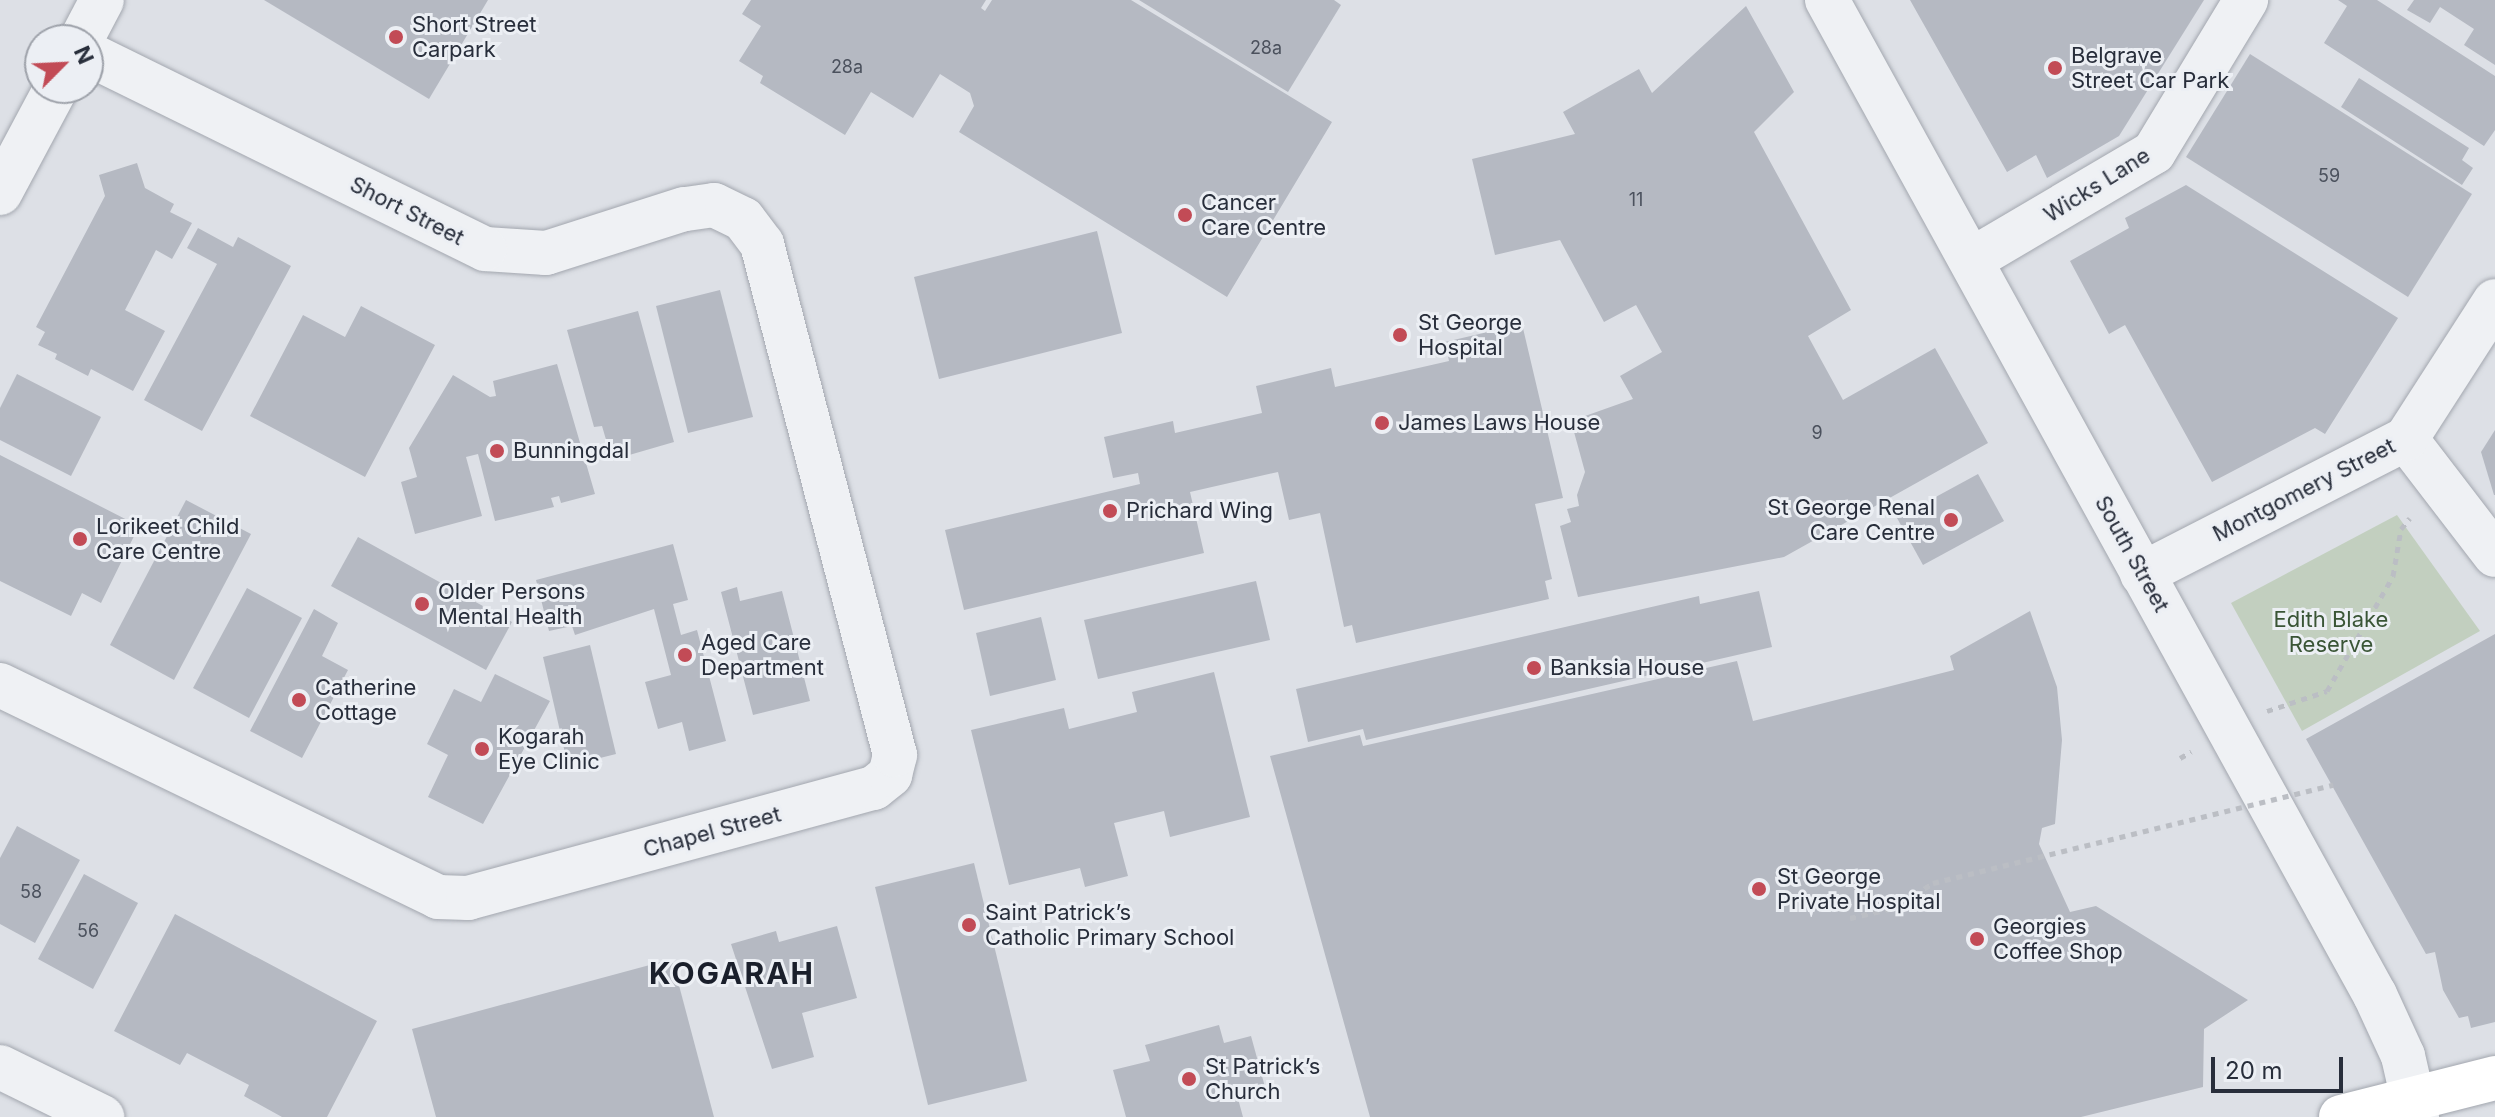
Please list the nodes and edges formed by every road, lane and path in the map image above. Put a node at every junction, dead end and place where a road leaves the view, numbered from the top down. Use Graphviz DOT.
graph roads {
  1 [pos="102,0"];
  2 [pos="1827,0"];
  3 [pos="2246,0"];
  4 [pos="89,24"];
  5 [pos="104,62"];
  6 [pos="47,104"];
  7 [pos="0,193"];
  8 [pos="743,219"];
  9 [pos="1971,260"];
  10 [pos="2495,301"];
  11 [pos="2406,439"];
  12 [pos="2438,483"];
  13 [pos="2495,555"];
  14 [pos="2142,574"];
  15 [pos="0,685"];
  16 [pos="2229,731"];
  17 [pos="2333,785"];
  18 [pos="1850,918"];
  19 [pos="0,1067"];
  20 [pos="2495,1078"];
  21 [pos="2415,1108"];
  22 [pos="102,1117"];
  23 [pos="2341,1117"];
  1 -- 4 [label="street"];
  2 -- 9 [label="street, South Street"];
  3 -- 9 [label="street, Wicks Lane"];
  5 -- 8 [label="street, Short Street"];
  6 -- 7 [label="street"];
  8 -- 15 [label="street, Chapel Street"];
  9 -- 14 [label="street, South Street"];
  10 -- 11 [label="street, Montgomery Street"];
  11 -- 12 [label="street"];
  11 -- 14 [label="street, Montgomery Street"];
  12 -- 13 [label="street"];
  12 -- 16 [label="path"];
  14 -- 16 [label="street, South Street"];
  16 -- 21 [label="street, South Street"];
  17 -- 18 [label="path, bridge"];
  19 -- 22 [label="street"];
  20 -- 21 [label="highway"];
  21 -- 23 [label="highway"];
}
